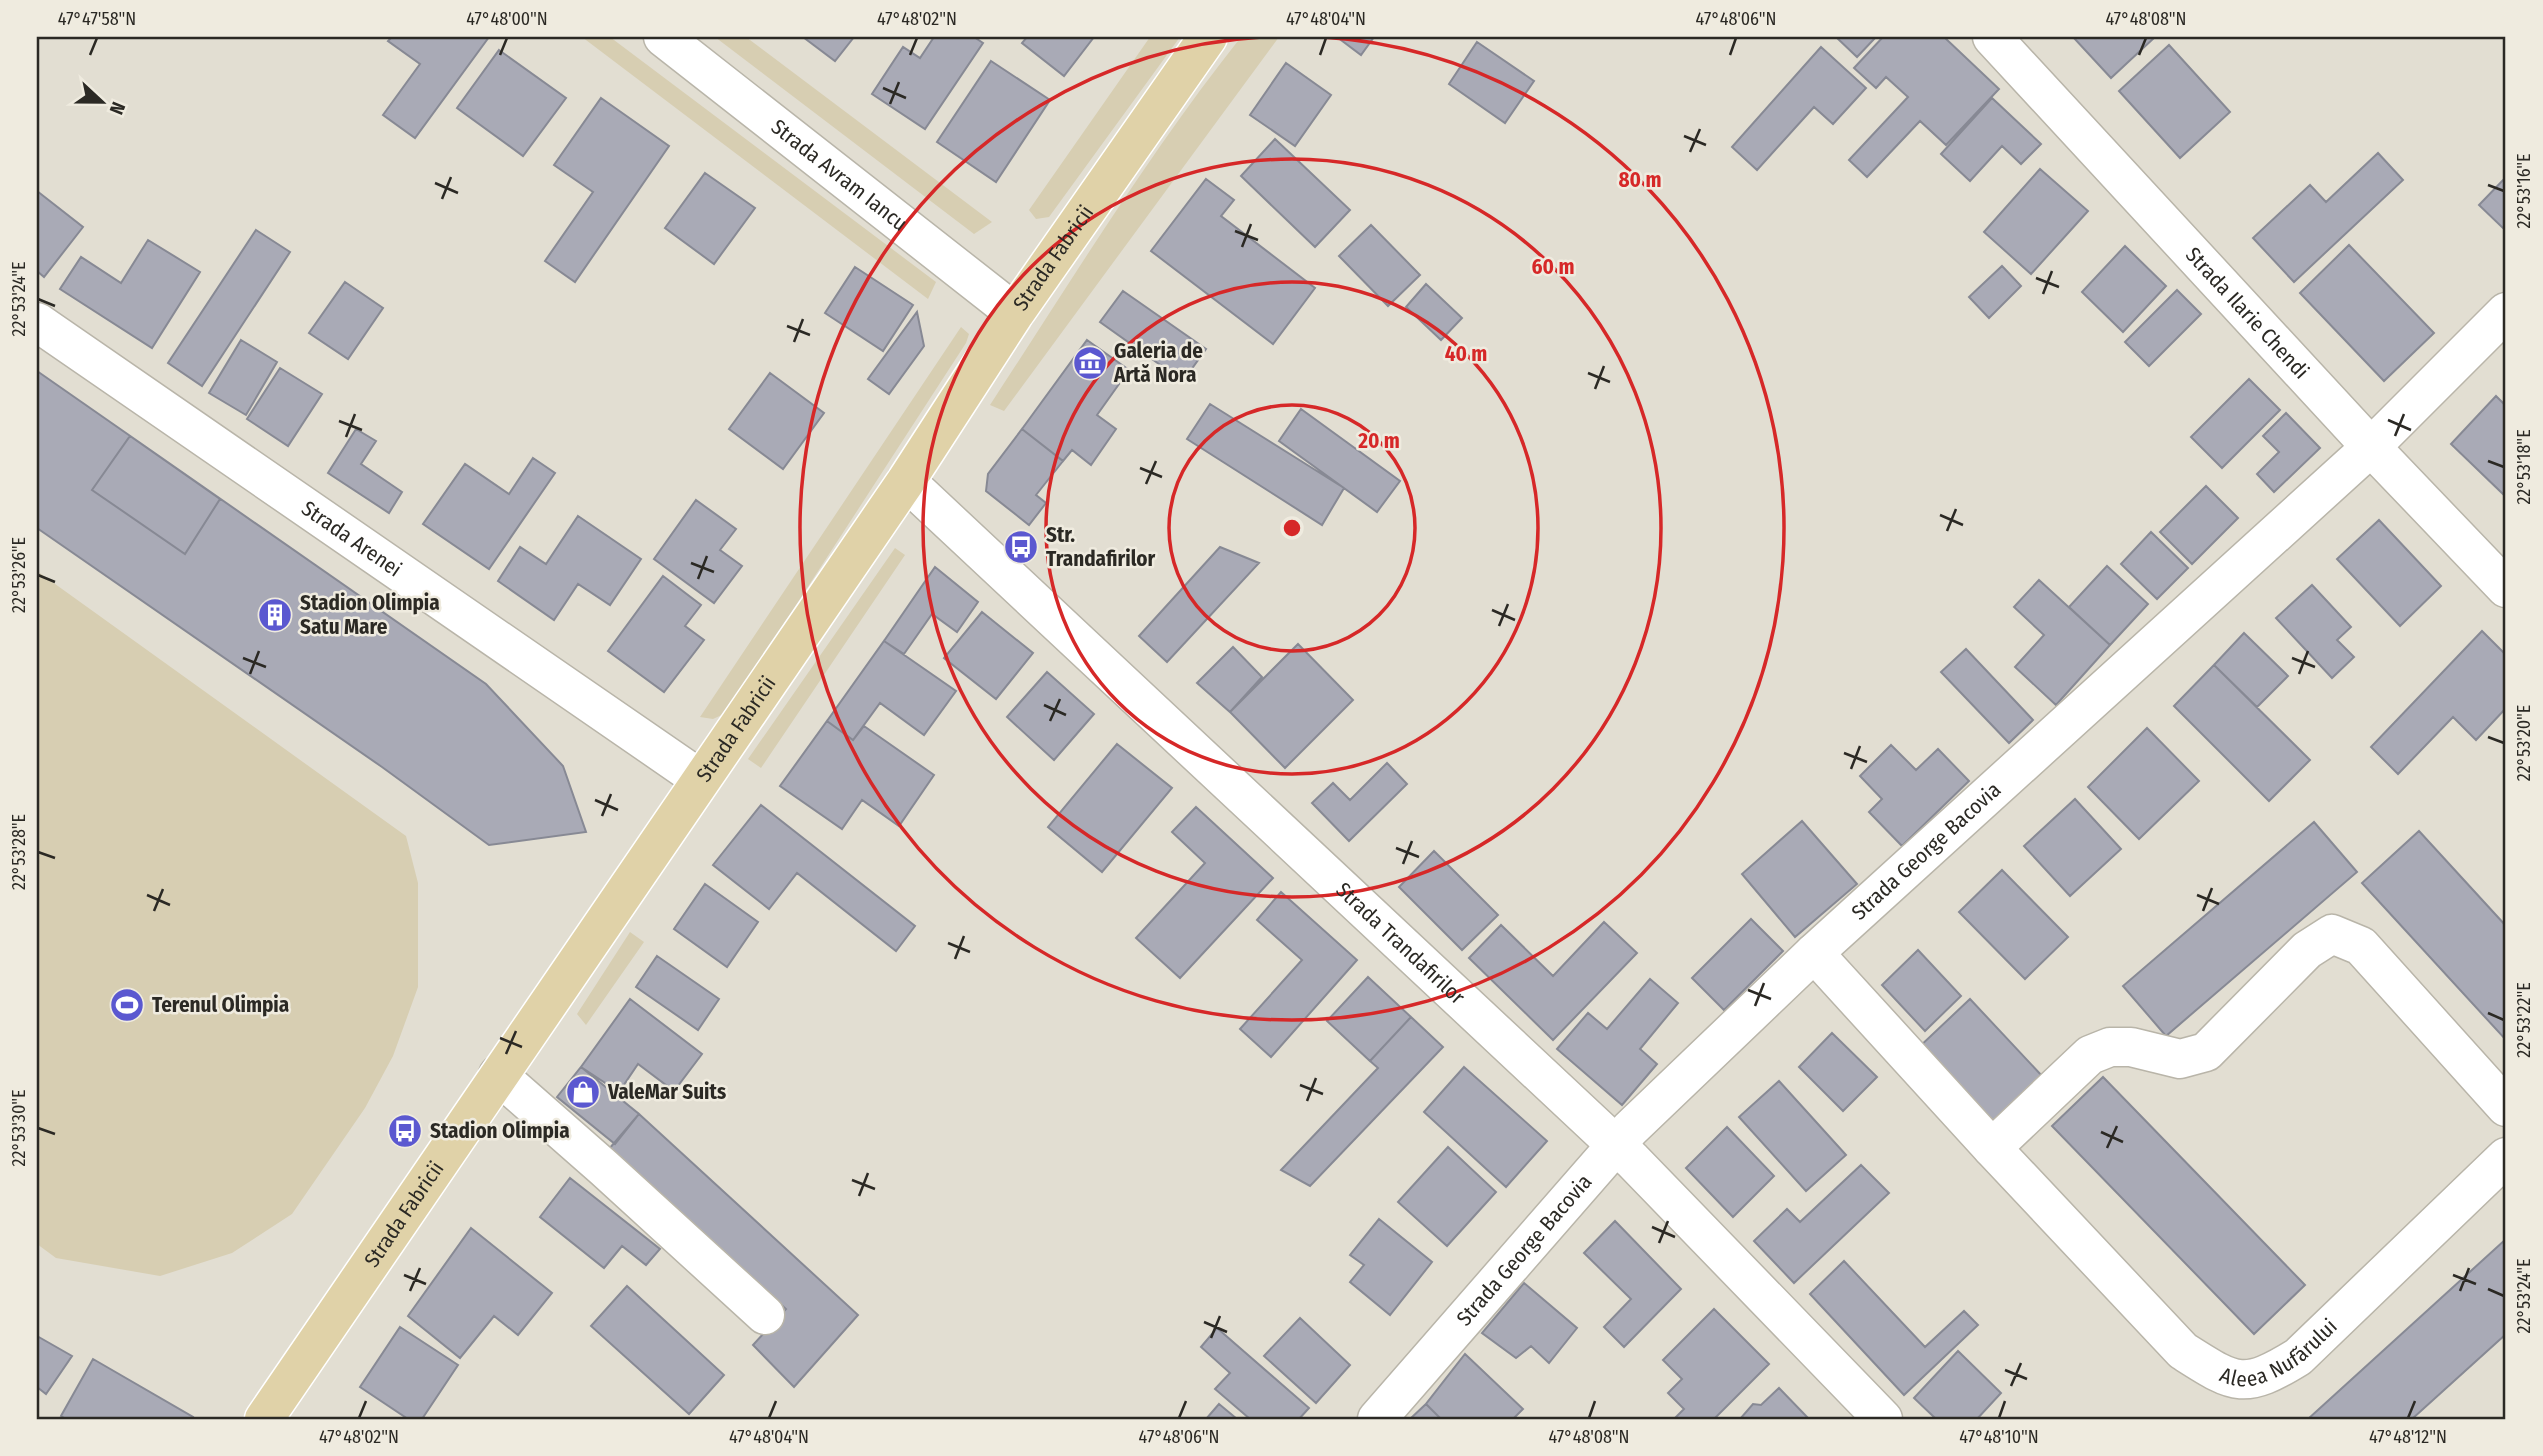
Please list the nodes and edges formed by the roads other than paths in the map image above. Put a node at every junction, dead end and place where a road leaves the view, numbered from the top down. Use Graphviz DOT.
graph roads {
  1 [pos="663,37"];
  2 [pos="1208,37"];
  3 [pos="1992,37"];
  4 [pos="2506,312"];
  5 [pos="1015,313"];
  6 [pos="37,322"];
  7 [pos="2371,447"];
  8 [pos="906,481"];
  9 [pos="2506,588"];
  10 [pos="700,779"];
  11 [pos="1814,953"];
  12 [pos="498,1075"];
  13 [pos="2506,1107"];
  14 [pos="1615,1144"];
  15 [pos="1992,1148"];
  16 [pos="2506,1157"];
  17 [pos="765,1315"];
  18 [pos="264,1419"];
  19 [pos="1377,1419"];
  20 [pos="1883,1419"];
  1 -- 5 [label="street, Strada Avram Iancu"];
  2 -- 5 [label="main road, Strada Fabricii"];
  3 -- 7 [label="street, Strada Ilarie Chendi"];
  4 -- 7 [label="street, Strada George Bacovia"];
  5 -- 8 [label="main road, Strada Fabricii"];
  6 -- 10 [label="street, Strada Arenei"];
  7 -- 9 [label="street, Strada Ilarie Chendi"];
  7 -- 11 [label="street, Strada George Bacovia"];
  8 -- 10 [label="main road, Strada Fabricii"];
  8 -- 14 [label="street, Strada Trandafirilor"];
  10 -- 12 [label="main road, Strada Fabricii"];
  11 -- 14 [label="street, Strada George Bacovia"];
  11 -- 15 [label="street, Aleea Nufărului"];
  12 -- 17 [label="street"];
  12 -- 18 [label="main road, Strada Fabricii"];
  13 -- 15 [label="street"];
  14 -- 19 [label="street, Strada George Bacovia"];
  14 -- 20 [label="street, Strada Trandafirilor"];
  15 -- 16 [label="street, Aleea Nufărului"];
}
